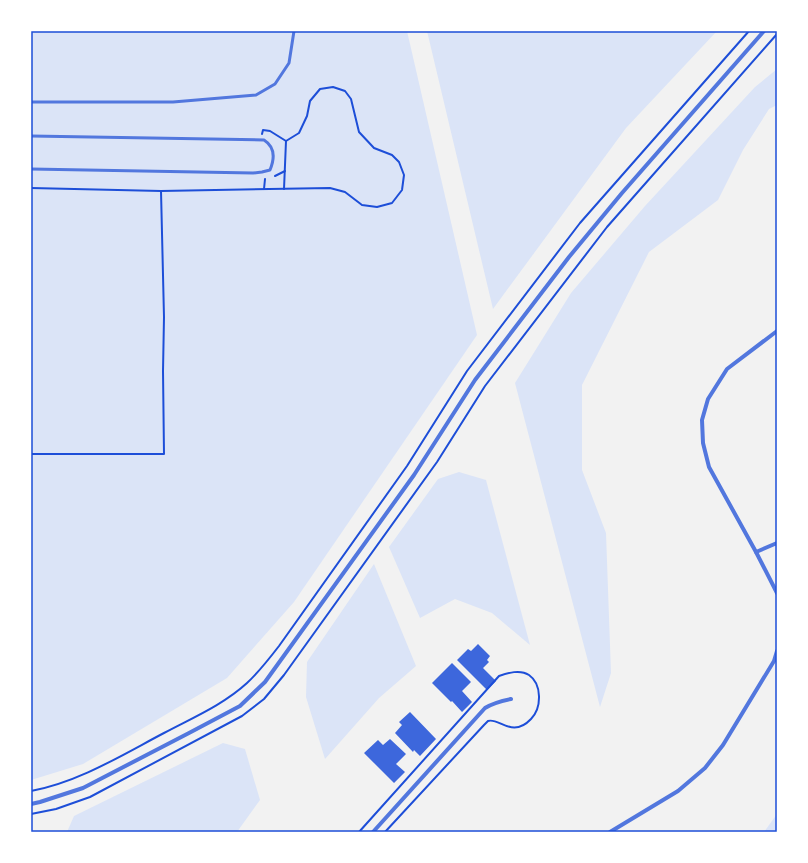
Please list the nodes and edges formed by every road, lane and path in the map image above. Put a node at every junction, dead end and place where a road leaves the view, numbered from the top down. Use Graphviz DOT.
graph roads {
  1 [pos="294,31"];
  2 [pos="749,31"];
  3 [pos="764,31"];
  4 [pos="31,102"];
  5 [pos="31,136"];
  6 [pos="286,141"];
  7 [pos="31,169"];
  8 [pos="285,171"];
  9 [pos="274,177"];
  10 [pos="269,178"];
  11 [pos="264,189"];
  12 [pos="284,189"];
  13 [pos="161,191"];
  14 [pos="777,331"];
  15 [pos="31,454"];
  16 [pos="777,543"];
  17 [pos="756,552"];
  18 [pos="777,593"];
  19 [pos="777,652"];
  20 [pos="511,700"];
  21 [pos="31,791"];
  22 [pos="31,804"];
  23 [pos="373,832"];
  24 [pos="610,832"];
  1 -- 4 [label="lane"];
  2 -- 21 [label="path"];
  3 -- 22 [label="street"];
  5 -- 7 [label="lane"];
  6 -- 8 [label="path"];
  8 -- 9 [label="path"];
  8 -- 12 [label="path"];
  10 -- 11 [label="path"];
  13 -- 15 [label="path"];
  14 -- 17 [label="street"];
  16 -- 17 [label="street"];
  17 -- 18 [label="street"];
  19 -- 24 [label="street"];
  20 -- 23 [label="street"];
}
